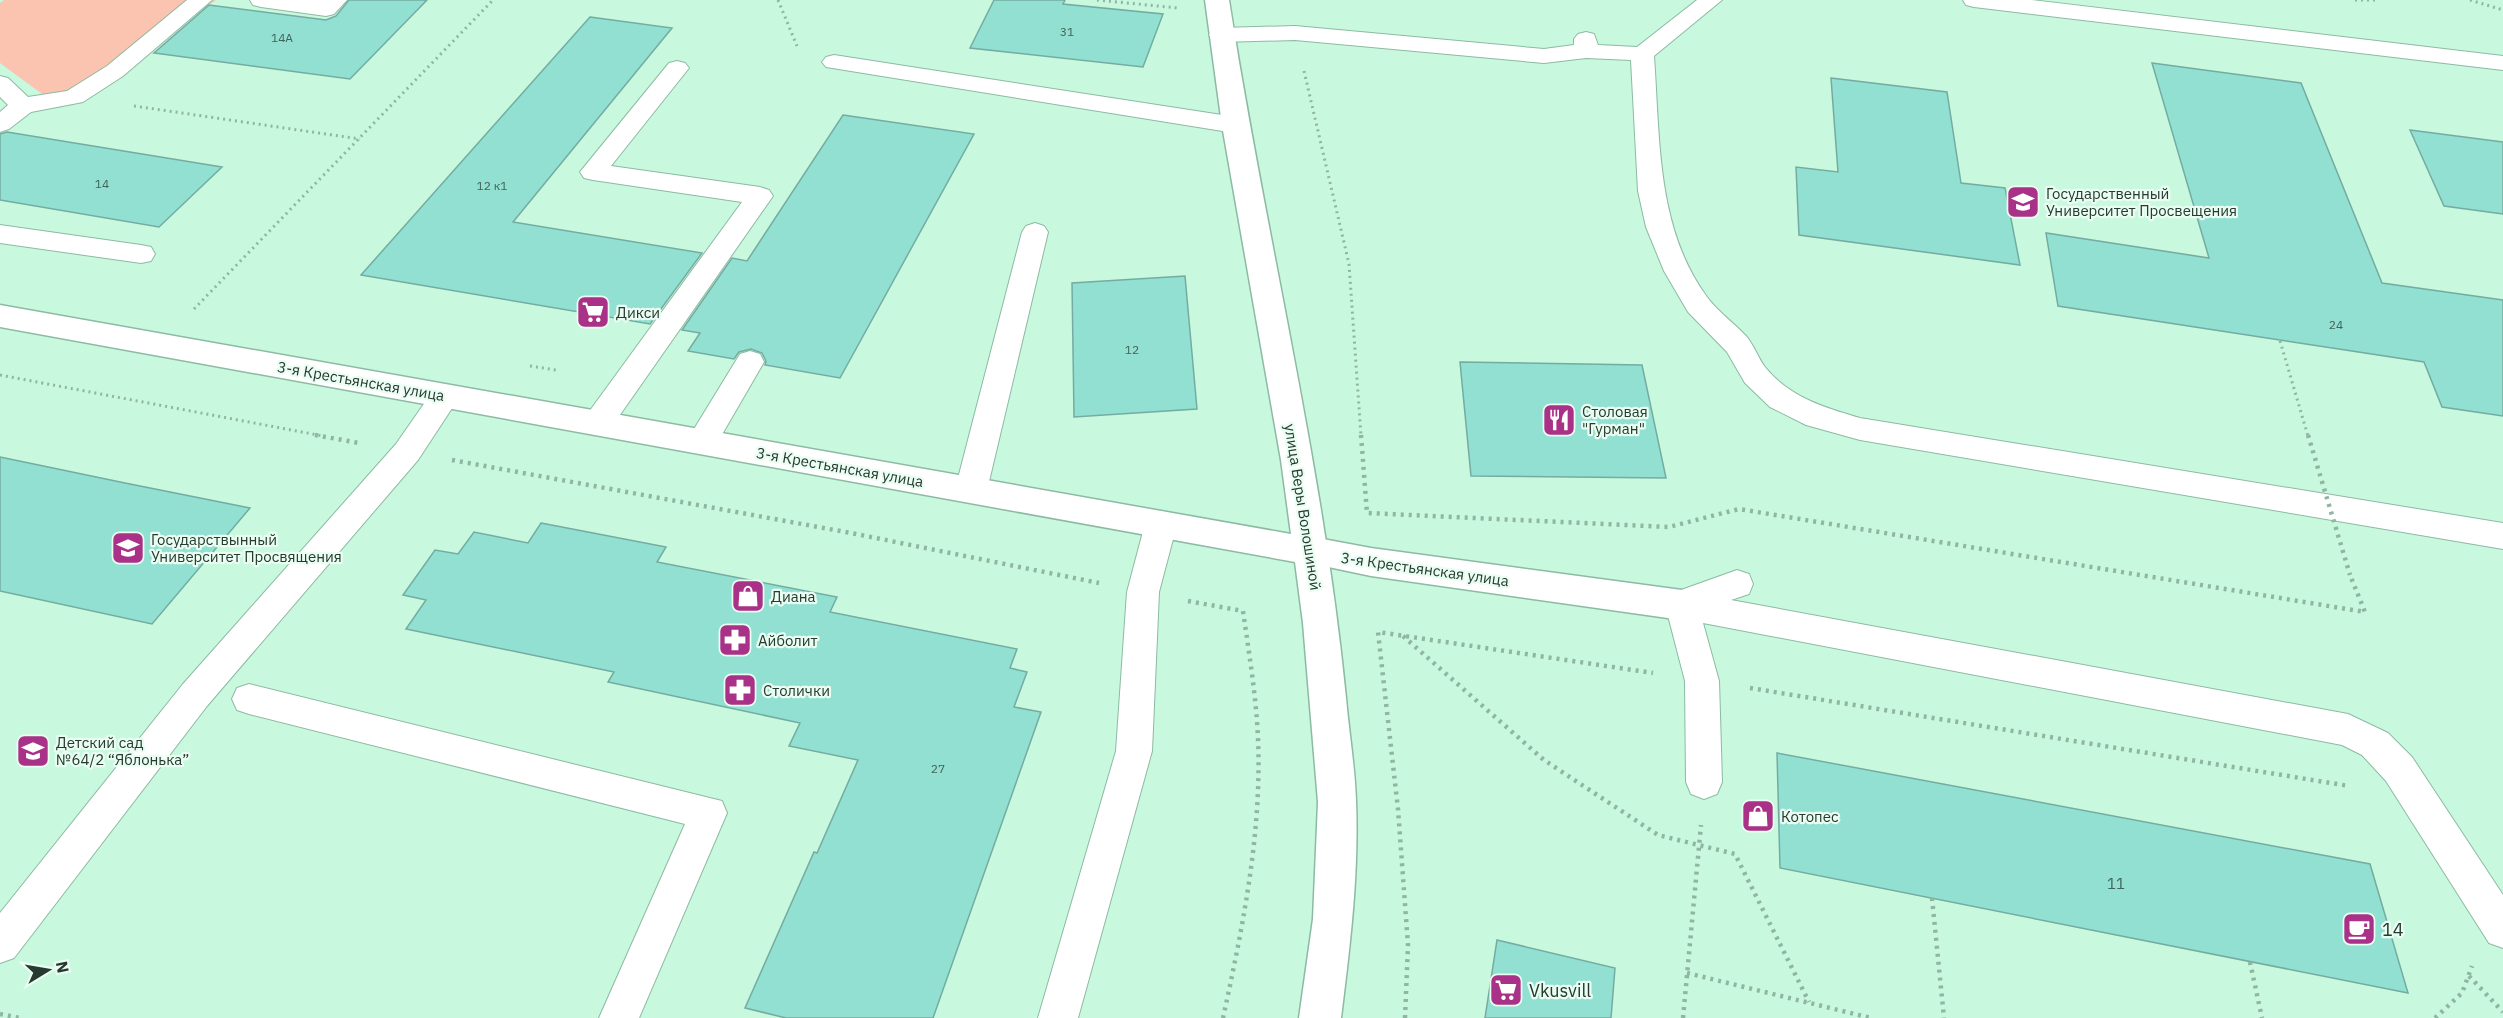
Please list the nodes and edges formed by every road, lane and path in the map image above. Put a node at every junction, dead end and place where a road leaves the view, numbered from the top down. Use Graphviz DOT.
graph roads {
  1 [pos="201,0"];
  2 [pos="261,0"];
  3 [pos="336,0"];
  4 [pos="494,0"];
  5 [pos="1096,0"];
  6 [pos="1217,0"];
  7 [pos="1712,0"];
  8 [pos="1974,0"];
  9 [pos="2355,0"];
  10 [pos="2378,0"];
  11 [pos="2470,0"];
  12 [pos="1179,8"];
  13 [pos="2503,10"];
  14 [pos="1295,33"];
  15 [pos="1221,35"];
  16 [pos="1642,54"];
  17 [pos="834,62"];
  18 [pos="2503,63"];
  19 [pos="677,68"];
  20 [pos="0,83"];
  21 [pos="74,97"];
  22 [pos="22,106"];
  23 [pos="0,124"];
  24 [pos="1234,125"];
  25 [pos="360,139"];
  26 [pos="1035,232"];
  27 [pos="0,234"];
  28 [pos="141,254"];
  29 [pos="194,309"];
  30 [pos="0,316"];
  31 [pos="2280,340"];
  32 [pos="750,362"];
  33 [pos="0,375"];
  34 [pos="445,396"];
  35 [pos="597,424"];
  36 [pos="702,442"];
  37 [pos="407,452"];
  38 [pos="971,490"];
  39 [pos="1161,524"];
  40 [pos="2503,536"];
  41 [pos="1312,551"];
  42 [pos="1737,584"];
  43 [pos="1143,592"];
  44 [pos="1682,604"];
  45 [pos="1403,636"];
  46 [pos="1702,681"];
  47 [pos="249,699"];
  48 [pos="1704,782"];
  49 [pos="2358,788"];
  50 [pos="1699,846"];
  51 [pos="1932,898"];
  52 [pos="2503,929"];
  53 [pos="0,944"];
  54 [pos="2250,962"];
  55 [pos="2473,962"];
  56 [pos="1687,973"];
  57 [pos="2469,976"];
  58 [pos="1809,1002"];
  59 [pos="2503,1012"];
  60 [pos="0,1014"];
  61 [pos="20,1018"];
  62 [pos="619,1018"];
  63 [pos="1058,1018"];
  64 [pos="1223,1018"];
  65 [pos="1320,1018"];
  66 [pos="1405,1018"];
  67 [pos="1683,1018"];
  68 [pos="1871,1018"];
  69 [pos="1944,1018"];
  70 [pos="2262,1018"];
  71 [pos="2435,1018"];
  1 -- 21 [label="lane"];
  2 -- 3 [label="lane"];
  4 -- 25 [label="path"];
  5 -- 12 [label="path"];
  6 -- 15 [label="street, улица Веры Волошиной"];
  7 -- 16 [label="lane"];
  8 -- 18 [label="lane"];
  9 -- 10 [label="path"];
  11 -- 13 [label="path"];
  14 -- 15 [label="lane"];
  14 -- 16 [label="lane"];
  14 -- 31 [label="path, bridge"];
  15 -- 24 [label="street, улица Веры Волошиной"];
  16 -- 40 [label="lane"];
  17 -- 24 [label="lane"];
  19 -- 35 [label="lane"];
  20 -- 22 [label="lane"];
  21 -- 22 [label="lane"];
  21 -- 25 [label="path"];
  22 -- 23 [label="lane"];
  24 -- 41 [label="street, улица Веры Волошиной"];
  25 -- 29 [label="path"];
  26 -- 38 [label="lane"];
  27 -- 28 [label="lane"];
  30 -- 34 [label="street, 3-я Крестьянская улица"];
  32 -- 36 [label="lane"];
  33 -- 37 [label="path"];
  34 -- 35 [label="street, 3-я Крестьянская улица"];
  34 -- 37 [label="lane"];
  35 -- 36 [label="street, 3-я Крестьянская улица"];
  36 -- 38 [label="street, 3-я Крестьянская улица"];
  37 -- 43 [label="path"];
  37 -- 53 [label="lane"];
  38 -- 39 [label="street, 3-я Крестьянская улица"];
  39 -- 41 [label="street, 3-я Крестьянская улица"];
  39 -- 43 [label="lane"];
  41 -- 44 [label="street, 3-я Крестьянская улица"];
  41 -- 65 [label="street, улица Веры Волошиной"];
  42 -- 44 [label="lane"];
  43 -- 63 [label="lane"];
  43 -- 64 [label="path"];
  44 -- 46 [label="lane"];
  44 -- 52 [label="lane"];
  45 -- 46 [label="path"];
  45 -- 50 [label="path"];
  45 -- 66 [label="path"];
  46 -- 48 [label="lane"];
  46 -- 49 [label="path"];
  47 -- 62 [label="lane"];
  48 -- 50 [label="path"];
  50 -- 56 [label="path"];
  50 -- 58 [label="path"];
  51 -- 69 [label="path"];
  54 -- 70 [label="path"];
  55 -- 57 [label="path"];
  56 -- 58 [label="path"];
  56 -- 67 [label="path"];
  57 -- 59 [label="path"];
  57 -- 71 [label="path"];
  58 -- 68 [label="path"];
  60 -- 61 [label="path"];
}
